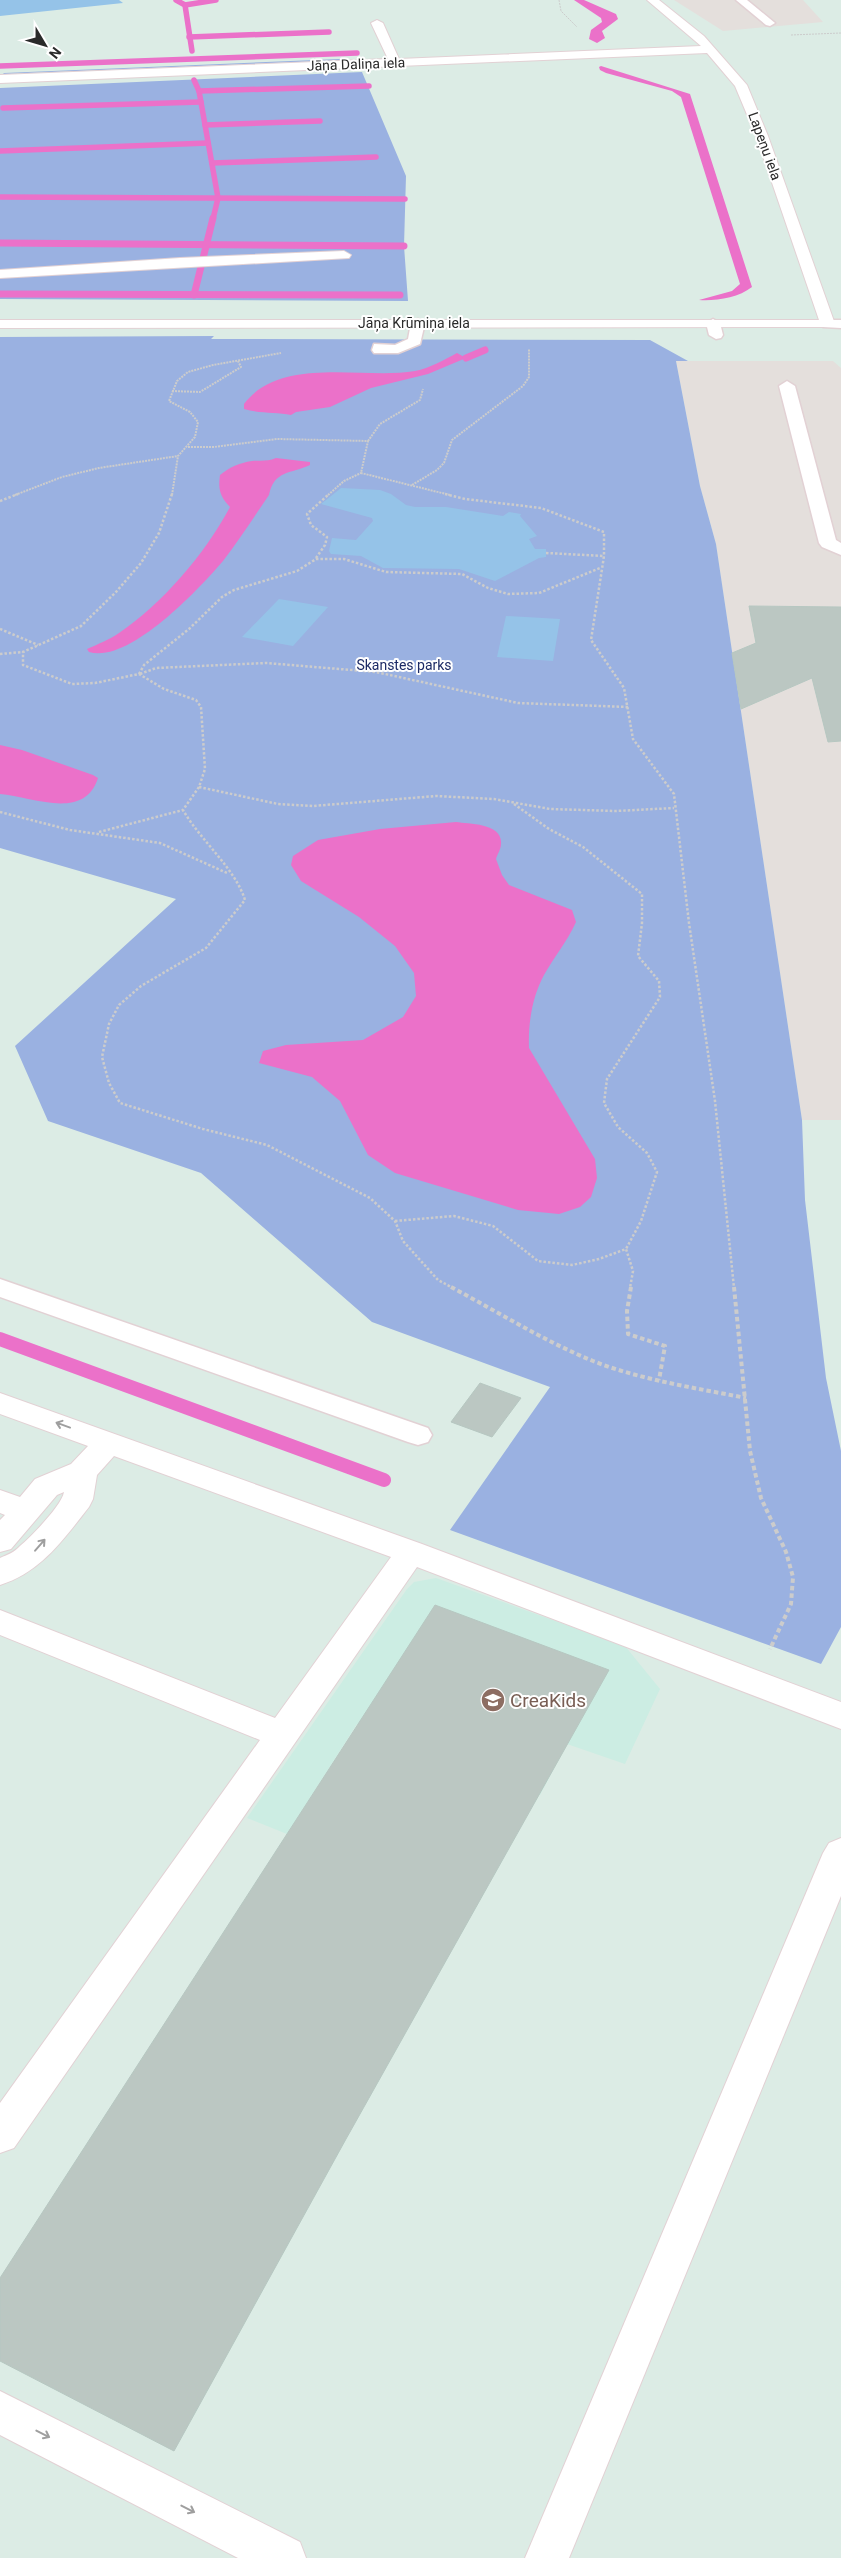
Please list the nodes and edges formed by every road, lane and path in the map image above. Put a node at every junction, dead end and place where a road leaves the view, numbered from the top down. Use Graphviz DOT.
graph roads {
  1 [pos="559,0"];
  2 [pos="652,0"];
  3 [pos="741,0"];
  4 [pos="377,23"];
  5 [pos="770,23"];
  6 [pos="578,30"];
  7 [pos="711,49"];
  8 [pos="395,63"];
  9 [pos="0,79"];
  10 [pos="344,255"];
  11 [pos="0,274"];
  12 [pos="418,323"];
  13 [pos="0,324"];
  14 [pos="834,324"];
  15 [pos="529,344"];
  16 [pos="379,347"];
  17 [pos="282,353"];
  18 [pos="238,361"];
  19 [pos="787,386"];
  20 [pos="423,389"];
  21 [pos="172,391"];
  22 [pos="368,441"];
  23 [pos="187,446"];
  24 [pos="178,456"];
  25 [pos="361,473"];
  26 [pos="412,486"];
  27 [pos="0,501"];
  28 [pos="841,550"];
  29 [pos="546,553"];
  30 [pos="604,556"];
  31 [pos="316,559"];
  32 [pos="600,568"];
  33 [pos="0,629"];
  34 [pos="38,645"];
  35 [pos="23,652"];
  36 [pos="0,654"];
  37 [pos="139,674"];
  38 [pos="628,707"];
  39 [pos="199,787"];
  40 [pos="514,804"];
  41 [pos="674,808"];
  42 [pos="183,810"];
  43 [pos="0,812"];
  44 [pos="96,833"];
  45 [pos="228,873"];
  46 [pos="395,1221"];
  47 [pos="626,1249"];
  48 [pos="0,1288"];
  49 [pos="659,1380"];
  50 [pos="746,1398"];
  51 [pos="0,1403"];
  52 [pos="418,1435"];
  53 [pos="109,1442"];
  54 [pos="82,1472"];
  55 [pos="13,1506"];
  56 [pos="0,1541"];
  57 [pos="411,1552"];
  58 [pos="0,1573"];
  59 [pos="0,1622"];
  60 [pos="754,1682"];
  61 [pos="841,1716"];
  62 [pos="282,1735"];
  63 [pos="841,1853"];
  64 [pos="0,2135"];
  65 [pos="4,2422"];
  66 [pos="284,2558"];
  67 [pos="547,2558"];
  1 -- 6 [label="path"];
  2 -- 7 [label="street, Lapeņu iela"];
  3 -- 5 [label="lane"];
  4 -- 8 [label="street"];
  7 -- 8 [label="street, Jāņa Daliņa iela"];
  7 -- 14 [label="street, Lapeņu iela"];
  8 -- 9 [label="street, Jāņa Daliņa iela"];
  10 -- 11 [label="street"];
  12 -- 13 [label="street, Jāņa Krūmiņa iela"];
  12 -- 14 [label="street, Jāņa Krūmiņa iela"];
  12 -- 16 [label="lane"];
  15 -- 26 [label="path"];
  17 -- 18 [label="path"];
  18 -- 21 [label="path"];
  18 -- 21 [label="path"];
  19 -- 28 [label="lane"];
  20 -- 22 [label="path"];
  21 -- 23 [label="path"];
  22 -- 23 [label="path"];
  22 -- 25 [label="path"];
  23 -- 24 [label="path"];
  24 -- 27 [label="path"];
  24 -- 34 [label="path"];
  25 -- 26 [label="path"];
  25 -- 31 [label="path"];
  26 -- 30 [label="path"];
  29 -- 30 [label="path"];
  30 -- 32 [label="path"];
  31 -- 32 [label="path"];
  31 -- 37 [label="path"];
  32 -- 38 [label="path"];
  33 -- 34 [label="path"];
  34 -- 35 [label="path"];
  35 -- 36 [label="path"];
  35 -- 37 [label="path"];
  37 -- 38 [label="path"];
  37 -- 39 [label="path"];
  38 -- 41 [label="path"];
  39 -- 40 [label="path"];
  39 -- 42 [label="path"];
  40 -- 41 [label="path"];
  40 -- 47 [label="path"];
  41 -- 50 [label="path"];
  42 -- 44 [label="path"];
  42 -- 45 [label="path"];
  43 -- 44 [label="path"];
  44 -- 45 [label="path"];
  45 -- 46 [label="path"];
  46 -- 47 [label="path"];
  46 -- 49 [label="path"];
  47 -- 49 [label="path"];
  48 -- 52 [label="lane"];
  49 -- 50 [label="path"];
  50 -- 60 [label="path"];
  53 -- 51 [label="street, one-way"];
  53 -- 54 [label="street"];
  53 -- 57 [label="street"];
  54 -- 55 [label="street"];
  58 -- 54 [label="street, one-way"];
  55 -- 56 [label="street"];
  57 -- 60 [label="street"];
  57 -- 62 [label="street"];
  59 -- 62 [label="street"];
  60 -- 61 [label="street"];
  62 -- 64 [label="street"];
  63 -- 67 [label="street"];
  65 -- 66 [label="street, one-way"];
}
